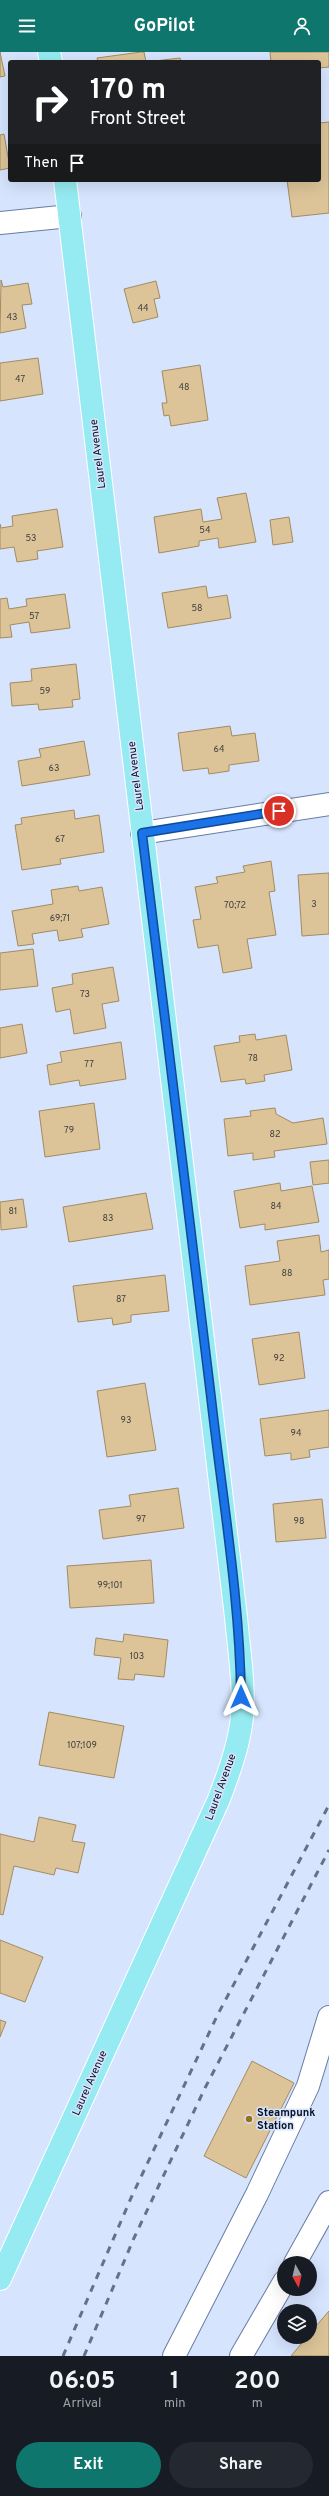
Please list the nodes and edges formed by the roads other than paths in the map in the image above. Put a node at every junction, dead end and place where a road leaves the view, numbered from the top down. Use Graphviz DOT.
graph roads {
  1 [pos="66,182"];
  2 [pos="70,216"];
  3 [pos="0,223"];
  4 [pos="329,804"];
  5 [pos="142,833"];
  6 [pos="329,2017"];
  7 [pos="329,2202"];
  8 [pos="299,2256"];
  9 [pos="0,2279"];
  10 [pos="277,2294"];
  11 [pos="174,2356"];
  12 [pos="241,2356"];
  1 -- 2 [label="main road, Laurel Avenue"];
  2 -- 3 [label="street"];
  2 -- 5 [label="main road, Laurel Avenue"];
  4 -- 5 [label="street"];
  5 -- 9 [label="main road, Laurel Avenue"];
  6 -- 11 [label="street"];
  7 -- 8 [label="street"];
  10 -- 12 [label="street"];
}
